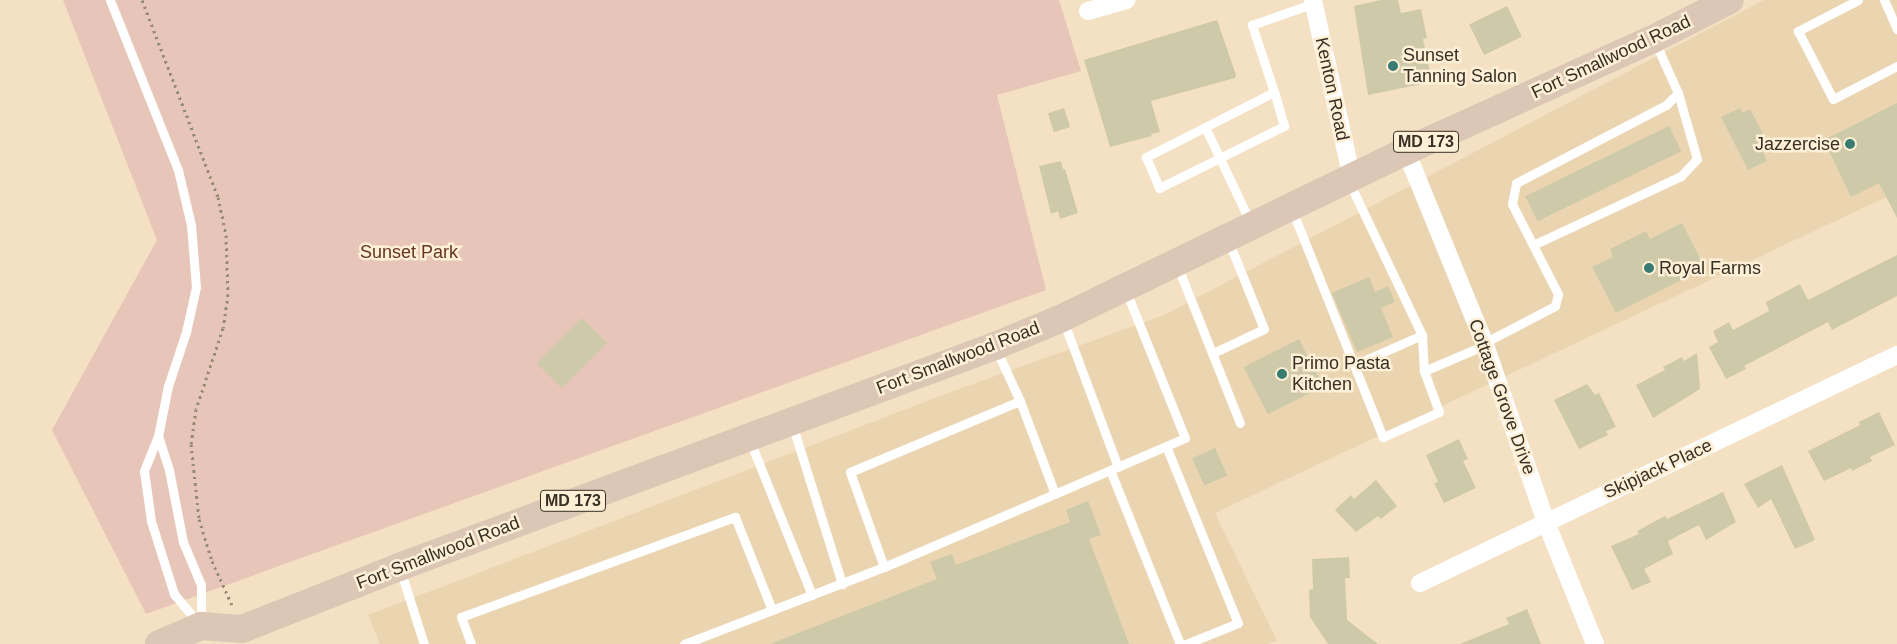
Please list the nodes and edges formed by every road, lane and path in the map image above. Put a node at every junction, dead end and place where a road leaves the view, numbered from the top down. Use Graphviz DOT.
graph roads {
  1 [pos="110,0"];
  2 [pos="1126,0"];
  3 [pos="1730,0"];
  4 [pos="1858,0"];
  5 [pos="1884,0"];
  6 [pos="1313,2"];
  7 [pos="1088,12"];
  8 [pos="1897,30"];
  9 [pos="1653,39"];
  10 [pos="1897,66"];
  11 [pos="1274,92"];
  12 [pos="1678,93"];
  13 [pos="1205,127"];
  14 [pos="1406,151"];
  15 [pos="1220,158"];
  16 [pos="1350,180"];
  17 [pos="1291,208"];
  18 [pos="1252,226"];
  19 [pos="1227,238"];
  20 [pos="1533,245"];
  21 [pos="1176,262"];
  22 [pos="1124,286"];
  23 [pos="1062,318"];
  24 [pos="1422,335"];
  25 [pos="1485,344"];
  26 [pos="995,346"];
  27 [pos="1214,353"];
  28 [pos="1897,355"];
  29 [pos="1354,365"];
  30 [pos="1424,371"];
  31 [pos="1020,401"];
  32 [pos="791,420"];
  33 [pos="1240,423"];
  34 [pos="158,436"];
  35 [pos="748,436"];
  36 [pos="1166,446"];
  37 [pos="1114,469"];
  38 [pos="1055,494"];
  39 [pos="1546,522"];
  40 [pos="399,567"];
  41 [pos="884,567"];
  42 [pos="842,584"];
  43 [pos="1420,584"];
  44 [pos="812,595"];
  45 [pos="772,610"];
  46 [pos="205,635"];
  47 [pos="159,644"];
  48 [pos="424,644"];
  49 [pos="471,644"];
  50 [pos="684,644"];
  51 [pos="1180,644"];
  52 [pos="1186,644"];
  53 [pos="1595,644"];
  1 -- 34 [label="lane"];
  2 -- 7 [label="street"];
  3 -- 9 [label="main road, Fort Smallwood Road / MD 173"];
  4 -- 10 [label="lane"];
  5 -- 8 [label="lane"];
  6 -- 11 [label="lane"];
  6 -- 16 [label="street, Kenton Road"];
  9 -- 12 [label="lane"];
  9 -- 14 [label="main road, Fort Smallwood Road / MD 173"];
  11 -- 13 [label="lane"];
  11 -- 15 [label="lane"];
  12 -- 20 [label="lane"];
  12 -- 20 [label="lane"];
  13 -- 15 [label="lane"];
  13 -- 15 [label="lane"];
  14 -- 16 [label="main road, Fort Smallwood Road / MD 173"];
  14 -- 25 [label="street, Cottage Grove Drive"];
  15 -- 18 [label="lane"];
  16 -- 17 [label="main road, Fort Smallwood Road / MD 173"];
  16 -- 24 [label="lane"];
  17 -- 18 [label="main road, Fort Smallwood Road / MD 173"];
  17 -- 29 [label="lane"];
  18 -- 19 [label="main road, Fort Smallwood Road / MD 173"];
  19 -- 21 [label="main road, Fort Smallwood Road / MD 173"];
  19 -- 27 [label="lane"];
  20 -- 25 [label="lane"];
  21 -- 22 [label="main road, Fort Smallwood Road / MD 173"];
  21 -- 27 [label="lane"];
  22 -- 23 [label="main road, Fort Smallwood Road / MD 173"];
  22 -- 36 [label="lane"];
  23 -- 26 [label="main road, Fort Smallwood Road / MD 173"];
  23 -- 37 [label="lane"];
  24 -- 29 [label="lane"];
  24 -- 30 [label="lane"];
  25 -- 30 [label="lane"];
  25 -- 39 [label="street, Cottage Grove Drive"];
  26 -- 31 [label="lane"];
  26 -- 32 [label="main road, Fort Smallwood Road / MD 173"];
  27 -- 33 [label="lane"];
  28 -- 39 [label="street, Skipjack Place"];
  29 -- 30 [label="lane"];
  31 -- 38 [label="lane"];
  31 -- 41 [label="lane"];
  32 -- 35 [label="main road, Fort Smallwood Road / MD 173"];
  32 -- 42 [label="lane"];
  34 -- 46 [label="lane"];
  34 -- 46 [label="lane"];
  35 -- 40 [label="main road, Fort Smallwood Road / MD 173"];
  35 -- 44 [label="lane"];
  36 -- 37 [label="lane"];
  36 -- 52 [label="lane"];
  37 -- 38 [label="lane"];
  37 -- 51 [label="lane"];
  38 -- 41 [label="lane"];
  39 -- 43 [label="street, Skipjack Place"];
  39 -- 53 [label="street, Cottage Grove Drive"];
  40 -- 46 [label="main road, Fort Smallwood Road / MD 173"];
  40 -- 48 [label="lane"];
  41 -- 42 [label="lane"];
  42 -- 44 [label="lane"];
  44 -- 45 [label="lane"];
  45 -- 49 [label="lane"];
  45 -- 50 [label="lane"];
  46 -- 47 [label="main road, Fort Smallwood Road / MD 173"];
}
